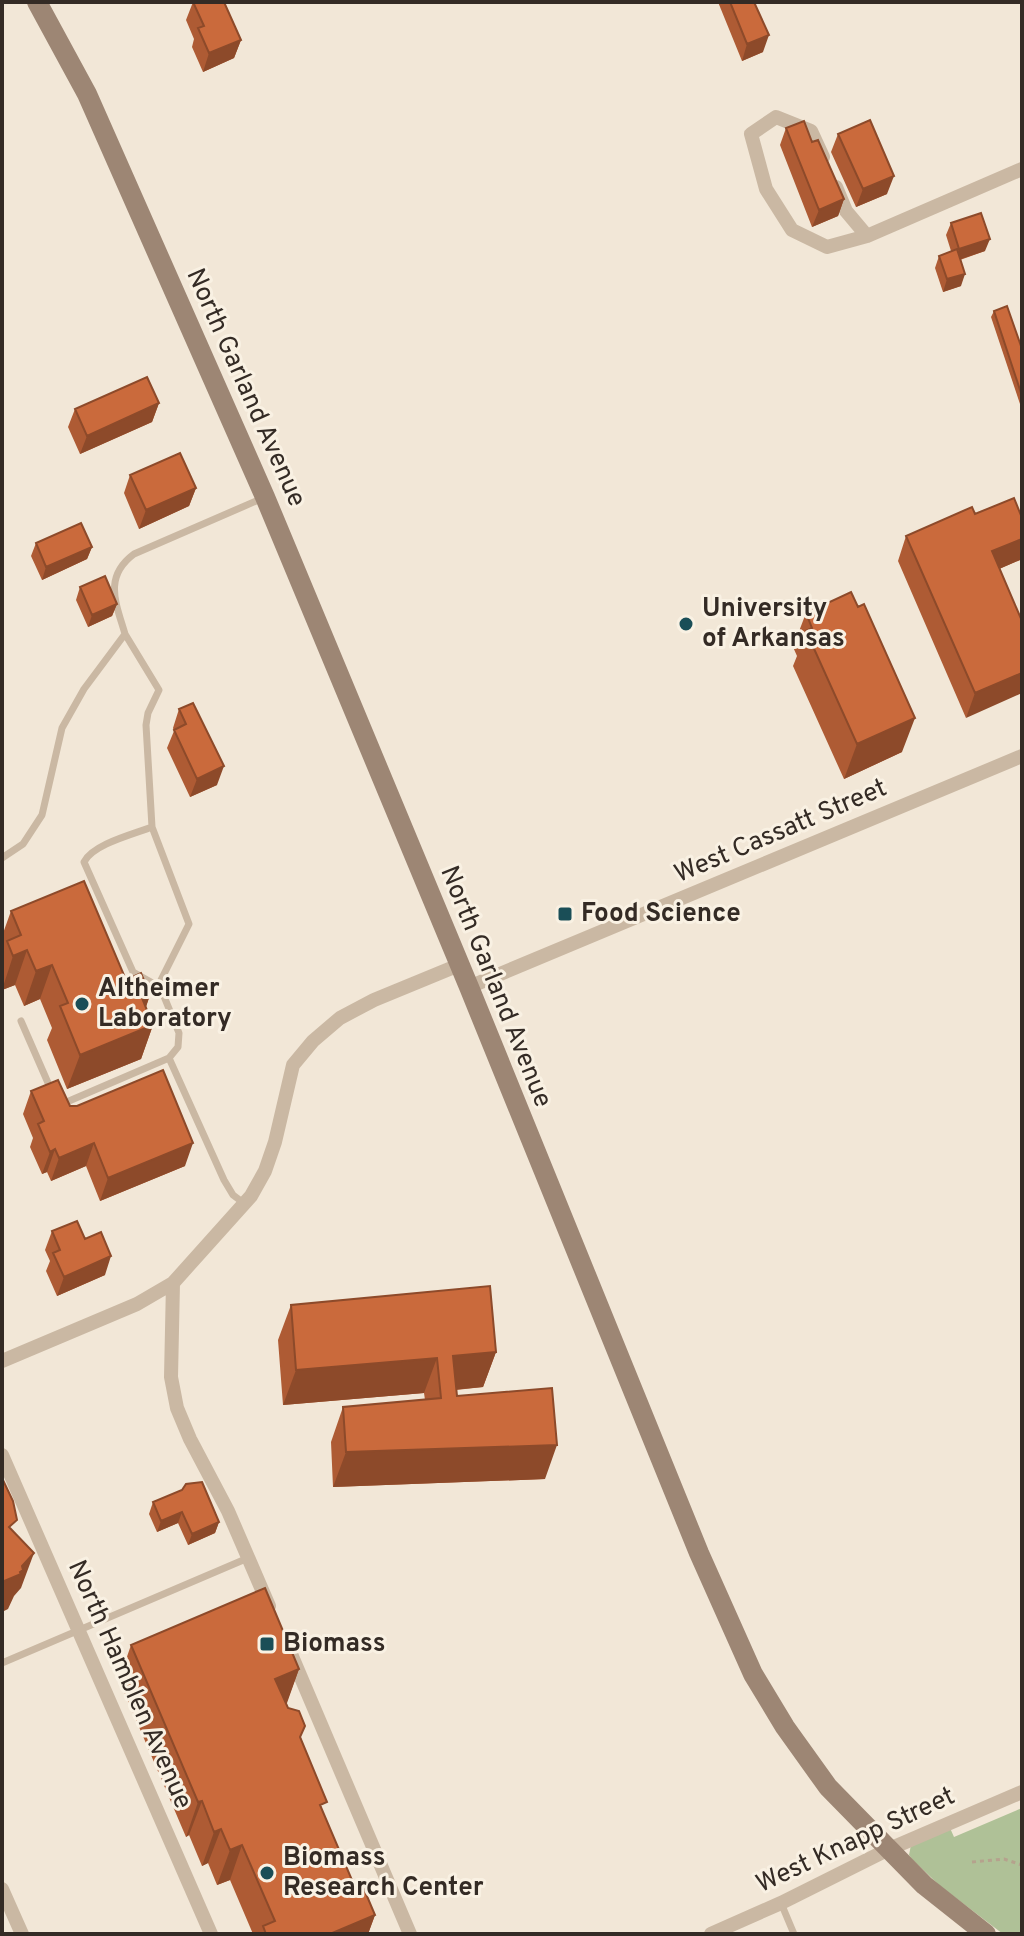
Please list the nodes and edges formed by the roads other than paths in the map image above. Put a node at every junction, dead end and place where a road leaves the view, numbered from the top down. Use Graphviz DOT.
graph roads {
  1 [pos="37,2"];
  2 [pos="1022,169"];
  3 [pos="867,236"];
  4 [pos="265,497"];
  5 [pos="125,634"];
  6 [pos="1022,756"];
  7 [pos="152,827"];
  8 [pos="2,858"];
  9 [pos="459,965"];
  10 [pos="158,986"];
  11 [pos="469,987"];
  12 [pos="21,1021"];
  13 [pos="169,1058"];
  14 [pos="245,1204"];
  15 [pos="173,1283"];
  16 [pos="2,1361"];
  17 [pos="2,1455"];
  18 [pos="248,1558"];
  19 [pos="78,1630"];
  20 [pos="2,1663"];
  21 [pos="1022,1792"];
  22 [pos="887,1850"];
  23 [pos="2,1889"];
  24 [pos="781,1903"];
  25 [pos="22,1934"];
  26 [pos="211,1934"];
  27 [pos="410,1934"];
  28 [pos="711,1934"];
  29 [pos="794,1934"];
  30 [pos="986,1934"];
  1 -- 4 [label="main road, North Garland Avenue"];
  2 -- 3 [label="street"];
  3 -- 3 [label="street"];
  4 -- 5 [label="lane"];
  4 -- 9 [label="main road, North Garland Avenue"];
  5 -- 7 [label="lane"];
  5 -- 8 [label="lane"];
  6 -- 11 [label="street, West Cassatt Street"];
  7 -- 10 [label="lane"];
  7 -- 10 [label="lane"];
  9 -- 11 [label="main road, North Garland Avenue"];
  9 -- 14 [label="street"];
  10 -- 13 [label="lane"];
  11 -- 22 [label="main road, North Garland Avenue"];
  12 -- 13 [label="lane"];
  13 -- 14 [label="lane"];
  14 -- 15 [label="street"];
  15 -- 16 [label="street"];
  15 -- 18 [label="street"];
  17 -- 19 [label="street, North Hamblen Avenue"];
  18 -- 19 [label="lane"];
  18 -- 27 [label="street"];
  19 -- 20 [label="lane"];
  19 -- 26 [label="street, North Hamblen Avenue"];
  21 -- 22 [label="street, West Knapp Street"];
  22 -- 24 [label="street, West Knapp Street"];
  22 -- 30 [label="main road, North Garland Avenue"];
  23 -- 25 [label="street"];
  24 -- 28 [label="street, West Knapp Street"];
  24 -- 29 [label="lane"];
}
